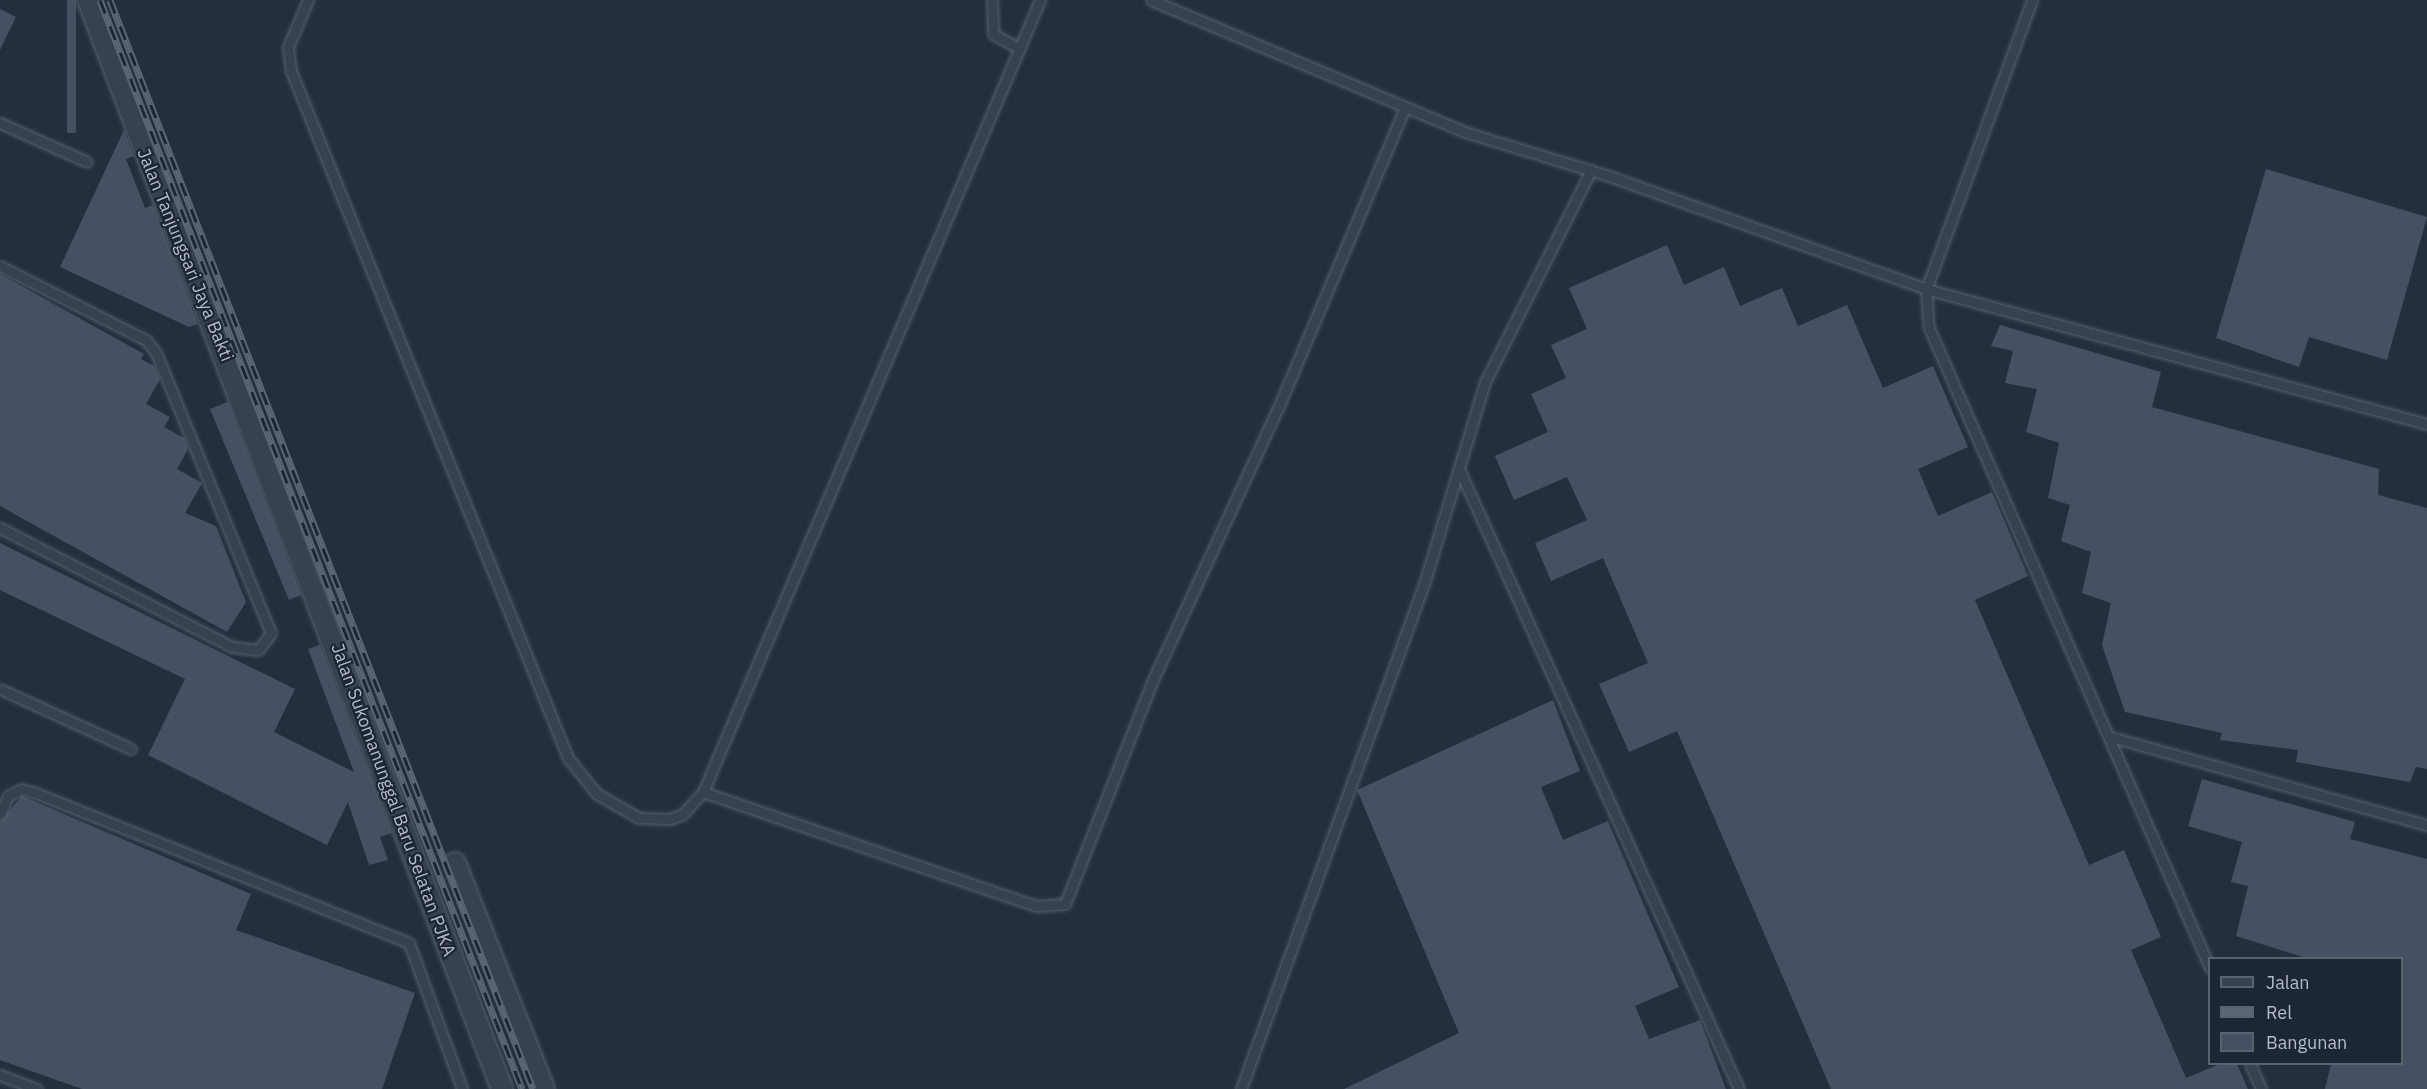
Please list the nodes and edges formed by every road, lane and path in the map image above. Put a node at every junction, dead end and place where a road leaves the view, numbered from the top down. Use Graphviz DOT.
graph roads {
  1 [pos="88,0"];
  2 [pos="308,0"];
  3 [pos="992,0"];
  4 [pos="1040,0"];
  5 [pos="1151,0"];
  6 [pos="2032,0"];
  7 [pos="1018,48"];
  8 [pos="1404,109"];
  9 [pos="0,123"];
  10 [pos="87,162"];
  11 [pos="1591,170"];
  12 [pos="0,266"];
  13 [pos="1926,289"];
  14 [pos="2427,424"];
  15 [pos="1458,469"];
  16 [pos="286,509"];
  17 [pos="0,528"];
  18 [pos="0,688"];
  19 [pos="2111,737"];
  20 [pos="131,749"];
  21 [pos="703,792"];
  22 [pos="0,814"];
  23 [pos="2427,825"];
  24 [pos="455,863"];
  25 [pos="2208,963"];
  26 [pos="2250,1065"];
  27 [pos="0,1075"];
  28 [pos="37,1089"];
  29 [pos="462,1089"];
  30 [pos="502,1089"];
  31 [pos="544,1089"];
  32 [pos="1240,1089"];
  33 [pos="1739,1089"];
  34 [pos="2261,1089"];
  1 -- 16 [label="street, Jalan Tanjungsari Jaya Bakti"];
  2 -- 21 [label="lane"];
  3 -- 7 [label="lane"];
  4 -- 7 [label="lane"];
  5 -- 8 [label="lane"];
  6 -- 13 [label="lane"];
  7 -- 21 [label="lane"];
  8 -- 11 [label="lane"];
  8 -- 21 [label="lane"];
  9 -- 10 [label="lane"];
  11 -- 13 [label="lane"];
  11 -- 15 [label="lane"];
  12 -- 17 [label="lane"];
  13 -- 14 [label="lane"];
  13 -- 19 [label="lane"];
  15 -- 32 [label="lane"];
  15 -- 33 [label="lane"];
  16 -- 30 [label="street, Jalan Sukomanunggal Baru Selatan PJKA"];
  18 -- 20 [label="lane"];
  19 -- 23 [label="lane"];
  19 -- 25 [label="lane"];
  22 -- 29 [label="lane"];
  24 -- 31 [label="street"];
  26 -- 34 [label="lane"];
  27 -- 28 [label="lane"];
}
